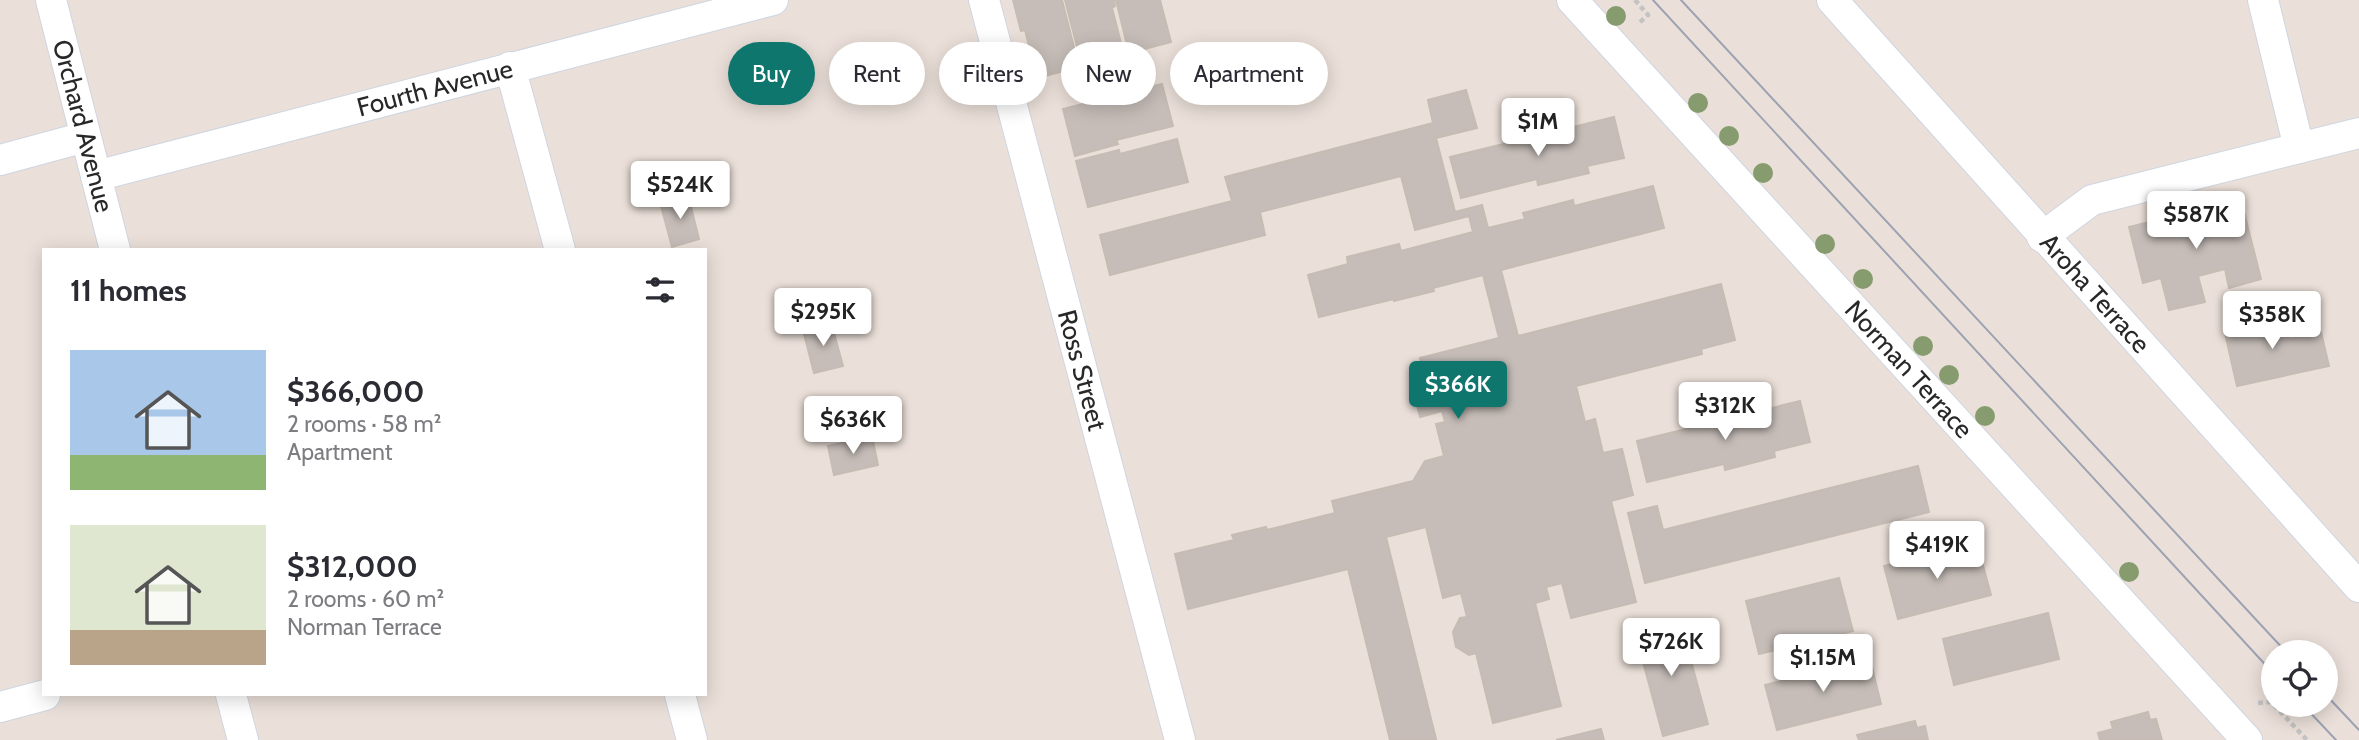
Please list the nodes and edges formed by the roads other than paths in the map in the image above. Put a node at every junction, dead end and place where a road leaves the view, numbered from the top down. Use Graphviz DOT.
graph roads {
  1 [pos="51,0"];
  2 [pos="773,0"];
  3 [pos="984,0"];
  4 [pos="1572,0"];
  5 [pos="1832,0"];
  6 [pos="2263,0"];
  7 [pos="510,67"];
  8 [pos="2359,133"];
  9 [pos="85,137"];
  10 [pos="2299,148"];
  11 [pos="0,159"];
  12 [pos="96,176"];
  13 [pos="2042,237"];
  14 [pos="114,248"];
  15 [pos="559,248"];
  16 [pos="2359,587"];
  17 [pos="42,696"];
  18 [pos="231,696"];
  19 [pos="680,696"];
  20 [pos="0,707"];
  21 [pos="243,740"];
  22 [pos="692,740"];
  23 [pos="1180,740"];
  24 [pos="2247,740"];
  1 -- 9 [label="street, Orchard Avenue"];
  2 -- 7 [label="street, Fourth Avenue"];
  3 -- 23 [label="street, Ross Street"];
  4 -- 24 [label="street, Norman Terrace"];
  5 -- 13 [label="street, Aroha Terrace"];
  6 -- 10 [label="street"];
  7 -- 12 [label="street, Fourth Avenue"];
  7 -- 15 [label="street"];
  8 -- 10 [label="street"];
  9 -- 11 [label="street"];
  9 -- 12 [label="street, Orchard Avenue"];
  10 -- 13 [label="street"];
  12 -- 14 [label="street, Orchard Avenue"];
  13 -- 16 [label="street, Aroha Terrace"];
  17 -- 20 [label="street"];
  18 -- 21 [label="street"];
  19 -- 22 [label="street"];
}
